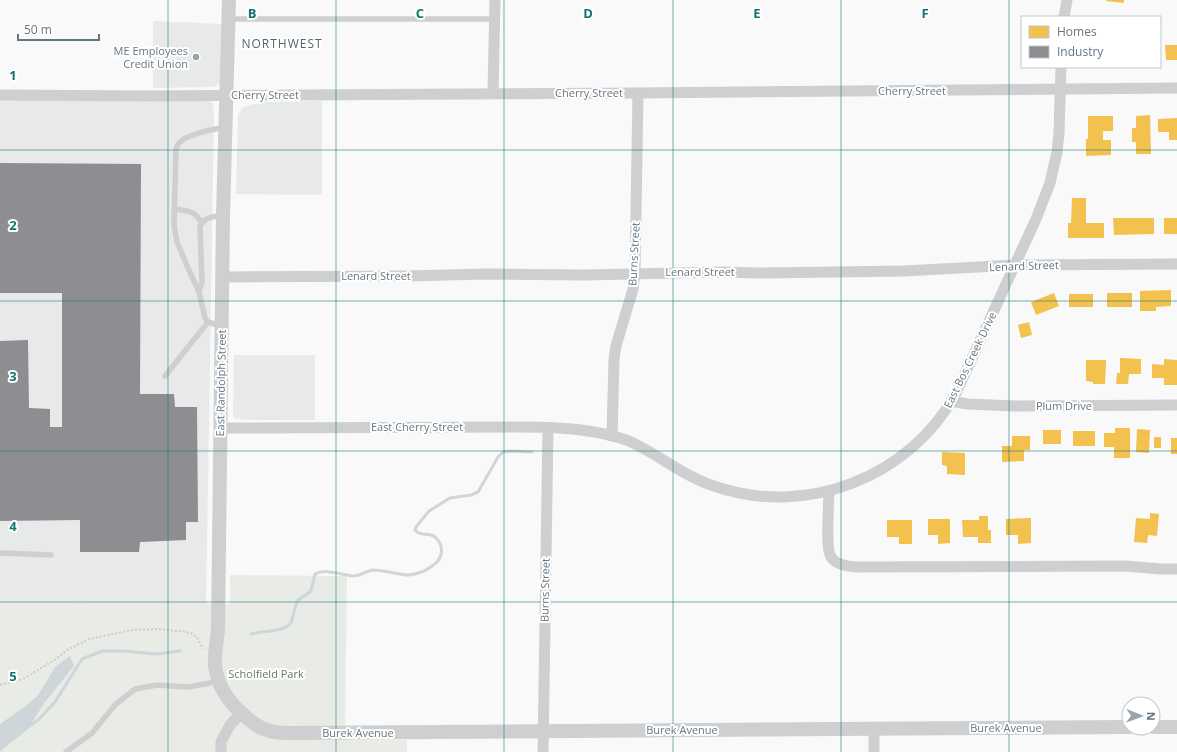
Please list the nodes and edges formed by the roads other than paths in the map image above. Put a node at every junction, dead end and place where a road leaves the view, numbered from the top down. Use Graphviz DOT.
graph roads {
  1 [pos="229,0"];
  2 [pos="495,0"];
  3 [pos="1068,0"];
  4 [pos="1064,16"];
  5 [pos="229,19"];
  6 [pos="494,19"];
  7 [pos="1061,68"];
  8 [pos="1061,88"];
  9 [pos="1177,88"];
  10 [pos="493,93"];
  11 [pos="638,93"];
  12 [pos="0,95"];
  13 [pos="227,95"];
  14 [pos="226,127"];
  15 [pos="174,209"];
  16 [pos="223,215"];
  17 [pos="202,222"];
  18 [pos="1177,264"];
  19 [pos="1015,265"];
  20 [pos="635,273"];
  21 [pos="223,277"];
  22 [pos="199,292"];
  23 [pos="208,322"];
  24 [pos="222,326"];
  25 [pos="165,376"];
  26 [pos="951,401"];
  27 [pos="1177,405"];
  28 [pos="221,428"];
  29 [pos="548,428"];
  30 [pos="612,436"];
  31 [pos="829,491"];
  32 [pos="0,554"];
  33 [pos="51,555"];
  34 [pos="1177,569"];
  35 [pos="219,679"];
  36 [pos="241,713"];
  37 [pos="1121,727"];
  38 [pos="1161,727"];
  39 [pos="1177,727"];
  40 [pos="874,729"];
  41 [pos="544,731"];
  42 [pos="66,752"];
  43 [pos="221,752"];
  44 [pos="543,752"];
  45 [pos="874,752"];
  1 -- 5 [label="street, East Randolph Street"];
  2 -- 6 [label="street"];
  3 -- 4 [label="street"];
  5 -- 6 [label="lane"];
  5 -- 13 [label="street, East Randolph Street"];
  6 -- 10 [label="street"];
  7 -- 8 [label="street, East Bos Creek Drive"];
  8 -- 9 [label="street, Cherry Street"];
  8 -- 11 [label="street, Cherry Street"];
  8 -- 19 [label="street, East Bos Creek Drive"];
  10 -- 11 [label="street, Cherry Street"];
  10 -- 13 [label="street, Cherry Street"];
  11 -- 20 [label="street, Burns Street"];
  12 -- 13 [label="street, Cherry Street"];
  13 -- 14 [label="street, East Randolph Street"];
  14 -- 15 [label="lane"];
  14 -- 16 [label="street, East Randolph Street"];
  15 -- 17 [label="lane"];
  15 -- 22 [label="lane"];
  16 -- 17 [label="lane"];
  16 -- 21 [label="street, East Randolph Street"];
  17 -- 22 [label="lane"];
  18 -- 19 [label="street, Lenard Street"];
  19 -- 20 [label="street, Lenard Street"];
  19 -- 26 [label="street, East Bos Creek Drive"];
  20 -- 21 [label="street, Lenard Street"];
  20 -- 30 [label="street, Burns Street"];
  21 -- 24 [label="street, East Randolph Street"];
  22 -- 23 [label="lane"];
  23 -- 24 [label="lane"];
  23 -- 25 [label="lane"];
  24 -- 28 [label="street, East Randolph Street"];
  26 -- 27 [label="street, Plum Drive"];
  26 -- 31 [label="street, East Bos Creek Drive"];
  28 -- 29 [label="street, East Cherry Street"];
  28 -- 35 [label="street, East Randolph Street"];
  29 -- 30 [label="street, East Cherry Street"];
  29 -- 41 [label="street, Burns Street"];
  30 -- 31 [label="street, East Bos Creek Drive"];
  31 -- 34 [label="street"];
  32 -- 33 [label="lane"];
  35 -- 36 [label="street, East Randolph Street"];
  35 -- 42 [label="lane"];
  36 -- 41 [label="street, Burek Avenue"];
  36 -- 43 [label="street"];
  37 -- 40 [label="street, Burek Avenue"];
  38 -- 39 [label="street"];
  40 -- 41 [label="street, Burek Avenue"];
  40 -- 45 [label="street"];
  41 -- 44 [label="street, Burns Street"];
}
